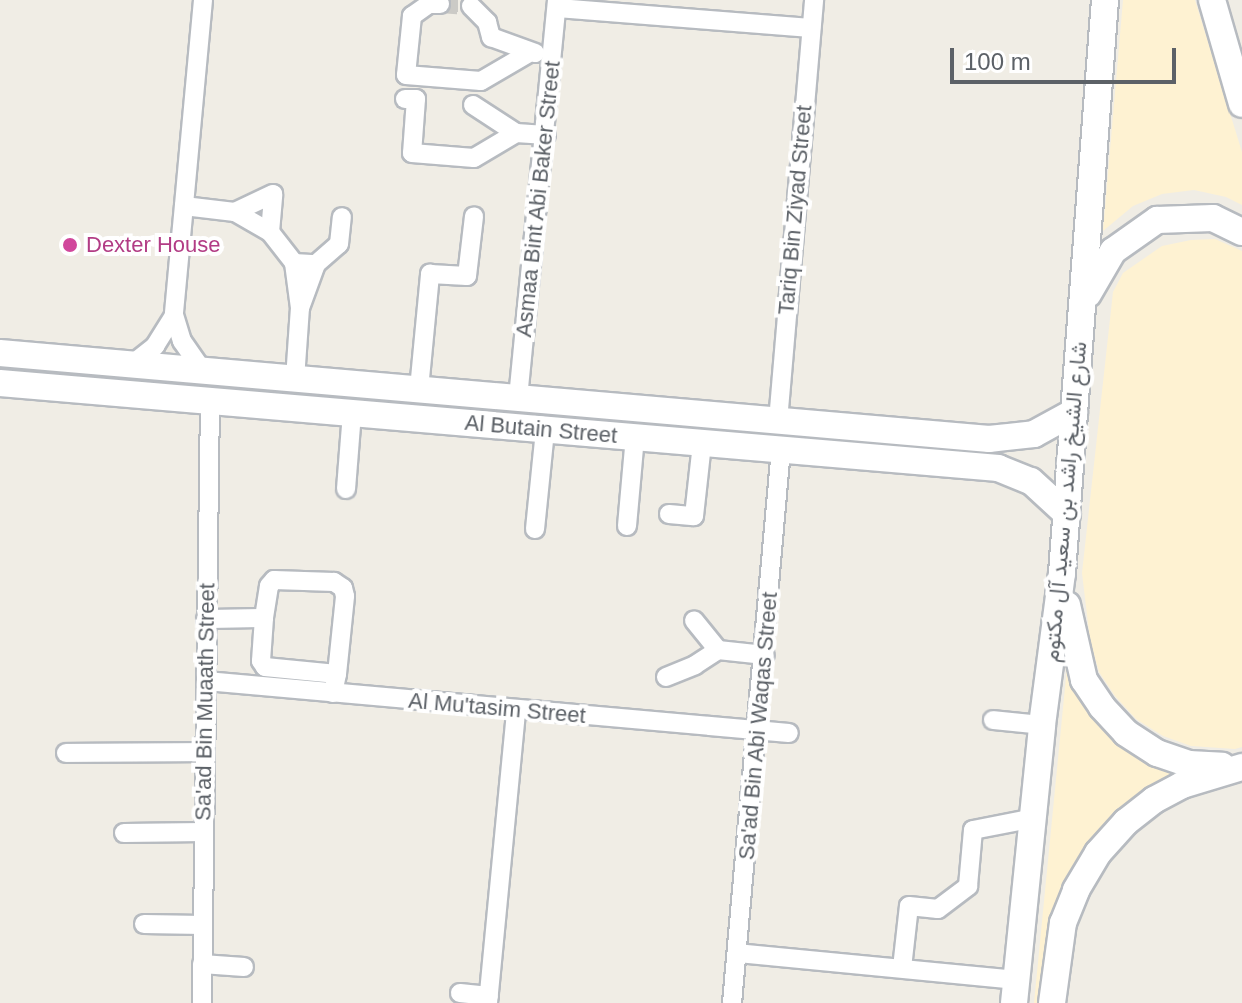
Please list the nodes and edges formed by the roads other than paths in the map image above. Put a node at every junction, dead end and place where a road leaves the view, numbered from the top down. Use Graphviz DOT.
graph roads {
  1 [pos="203,0"];
  2 [pos="814,0"];
  3 [pos="1105,0"];
  4 [pos="1212,0"];
  5 [pos="440,4"];
  6 [pos="557,4"];
  7 [pos="471,6"];
  8 [pos="811,28"];
  9 [pos="529,53"];
  10 [pos="553,54"];
  11 [pos="1240,93"];
  12 [pos="405,99"];
  13 [pos="473,105"];
  14 [pos="516,133"];
  15 [pos="546,135"];
  16 [pos="184,206"];
  17 [pos="235,212"];
  18 [pos="474,216"];
  19 [pos="342,217"];
  20 [pos="270,232"];
  21 [pos="1242,232"];
  22 [pos="294,263"];
  23 [pos="316,264"];
  24 [pos="1083,303"];
  25 [pos="300,308"];
  26 [pos="174,315"];
  27 [pos="0,353"];
  28 [pos="131,365"];
  29 [pos="203,371"];
  30 [pos="295,379"];
  31 [pos="0,383"];
  32 [pos="380,386"];
  33 [pos="419,389"];
  34 [pos="518,398"];
  35 [pos="210,401"];
  36 [pos="1074,412"];
  37 [pos="352,413"];
  38 [pos="778,421"];
  39 [pos="545,430"];
  40 [pos="635,437"];
  41 [pos="702,443"];
  42 [pos="781,449"];
  43 [pos="346,489"];
  44 [pos="669,514"];
  45 [pos="1067,514"];
  46 [pos="627,526"];
  47 [pos="535,529"];
  48 [pos="1062,573"];
  49 [pos="264,618"];
  50 [pos="206,619"];
  51 [pos="694,620"];
  52 [pos="718,650"];
  53 [pos="765,655"];
  54 [pos="337,674"];
  55 [pos="206,681"];
  56 [pos="666,682"];
  57 [pos="333,693"];
  58 [pos="516,711"];
  59 [pos="993,720"];
  60 [pos="1042,725"];
  61 [pos="758,730"];
  62 [pos="789,733"];
  63 [pos="205,752"];
  64 [pos="66,753"];
  65 [pos="1241,767"];
  66 [pos="1034,818"];
  67 [pos="204,832"];
  68 [pos="124,833"];
  69 [pos="144,924"];
  70 [pos="203,925"];
  71 [pos="737,953"];
  72 [pos="202,964"];
  73 [pos="244,967"];
  74 [pos="902,968"];
  75 [pos="1015,991"];
  76 [pos="460,993"];
  77 [pos="488,1000"];
  78 [pos="202,1003"];
  79 [pos="732,1003"];
  80 [pos="1052,1003"];
  1 -- 16 [label="street"];
  2 -- 8 [label="street, Tariq Bin Ziyad Street"];
  3 -- 24 [label="street, شارع الشيخ راشد بن سعيد آل مكتوم"];
  4 -- 11 [label="street"];
  5 -- 9 [label="street"];
  6 -- 8 [label="street"];
  6 -- 10 [label="street, Asmaa Bint Abi Baker Street"];
  7 -- 9 [label="street"];
  8 -- 38 [label="street, Tariq Bin Ziyad Street"];
  9 -- 10 [label="street"];
  10 -- 15 [label="street, Asmaa Bint Abi Baker Street"];
  12 -- 14 [label="street"];
  13 -- 14 [label="street"];
  14 -- 15 [label="street"];
  15 -- 34 [label="street, Asmaa Bint Abi Baker Street"];
  16 -- 17 [label="street"];
  16 -- 26 [label="street"];
  17 -- 20 [label="street"];
  17 -- 20 [label="street"];
  18 -- 33 [label="street"];
  19 -- 23 [label="street"];
  20 -- 22 [label="street"];
  21 -- 24 [label="street"];
  22 -- 23 [label="street"];
  22 -- 25 [label="street"];
  23 -- 25 [label="street"];
  24 -- 36 [label="street, شارع الشيخ راشد بن سعيد آل مكتوم"];
  25 -- 30 [label="street"];
  26 -- 28 [label="street"];
  26 -- 29 [label="street"];
  27 -- 28 [label="street, Al Butain Street"];
  28 -- 29 [label="street, Al Butain Street"];
  29 -- 30 [label="street, Al Butain Street"];
  30 -- 32 [label="street, Al Butain Street"];
  31 -- 35 [label="street, Al Butain Street"];
  32 -- 33 [label="street, Al Butain Street"];
  32 -- 37 [label="street"];
  33 -- 34 [label="street, Al Butain Street"];
  34 -- 38 [label="street, Al Butain Street"];
  35 -- 37 [label="street, Al Butain Street"];
  35 -- 50 [label="street, Sa'ad Bin Muaath Street"];
  36 -- 38 [label="street, Al Butain Street"];
  36 -- 45 [label="street, شارع الشيخ راشد بن سعيد آل مكتوم"];
  37 -- 39 [label="street, Al Butain Street"];
  37 -- 43 [label="street"];
  39 -- 40 [label="street, Al Butain Street"];
  39 -- 47 [label="street"];
  40 -- 41 [label="street, Al Butain Street"];
  40 -- 46 [label="street"];
  41 -- 42 [label="street, Al Butain Street"];
  41 -- 44 [label="street"];
  42 -- 45 [label="street, Al Butain Street"];
  42 -- 53 [label="street, Sa'ad Bin Abi Waqas Street"];
  45 -- 48 [label="street, شارع الشيخ راشد بن سعيد آل مكتوم"];
  48 -- 60 [label="street, شارع الشيخ راشد بن سعيد آل مكتوم"];
  48 -- 65 [label="street"];
  49 -- 50 [label="street"];
  49 -- 54 [label="street"];
  49 -- 54 [label="street"];
  50 -- 55 [label="street, Sa'ad Bin Muaath Street"];
  51 -- 52 [label="street"];
  52 -- 53 [label="street"];
  52 -- 56 [label="street"];
  53 -- 61 [label="street, Sa'ad Bin Abi Waqas Street"];
  54 -- 57 [label="street"];
  55 -- 57 [label="street, Al Mu'tasim Street"];
  55 -- 63 [label="street, Sa'ad Bin Muaath Street"];
  57 -- 58 [label="street, Al Mu'tasim Street"];
  58 -- 61 [label="street, Al Mu'tasim Street"];
  58 -- 77 [label="street"];
  59 -- 60 [label="street"];
  60 -- 66 [label="street, شارع الشيخ راشد بن سعيد آل مكتوم"];
  61 -- 62 [label="street, Al Mu'tasim Street"];
  61 -- 71 [label="street, Sa'ad Bin Abi Waqas Street"];
  63 -- 64 [label="street"];
  63 -- 67 [label="street, Sa'ad Bin Muaath Street"];
  65 -- 80 [label="street"];
  66 -- 74 [label="street"];
  66 -- 75 [label="street, شارع الشيخ راشد بن سعيد آل مكتوم"];
  67 -- 68 [label="street"];
  67 -- 70 [label="street, Sa'ad Bin Muaath Street"];
  69 -- 70 [label="street"];
  70 -- 72 [label="street, Sa'ad Bin Muaath Street"];
  71 -- 74 [label="street"];
  71 -- 79 [label="street, Sa'ad Bin Abi Waqas Street"];
  72 -- 73 [label="street"];
  72 -- 78 [label="street, Sa'ad Bin Muaath Street"];
  74 -- 75 [label="street"];
  76 -- 77 [label="street"];
}
